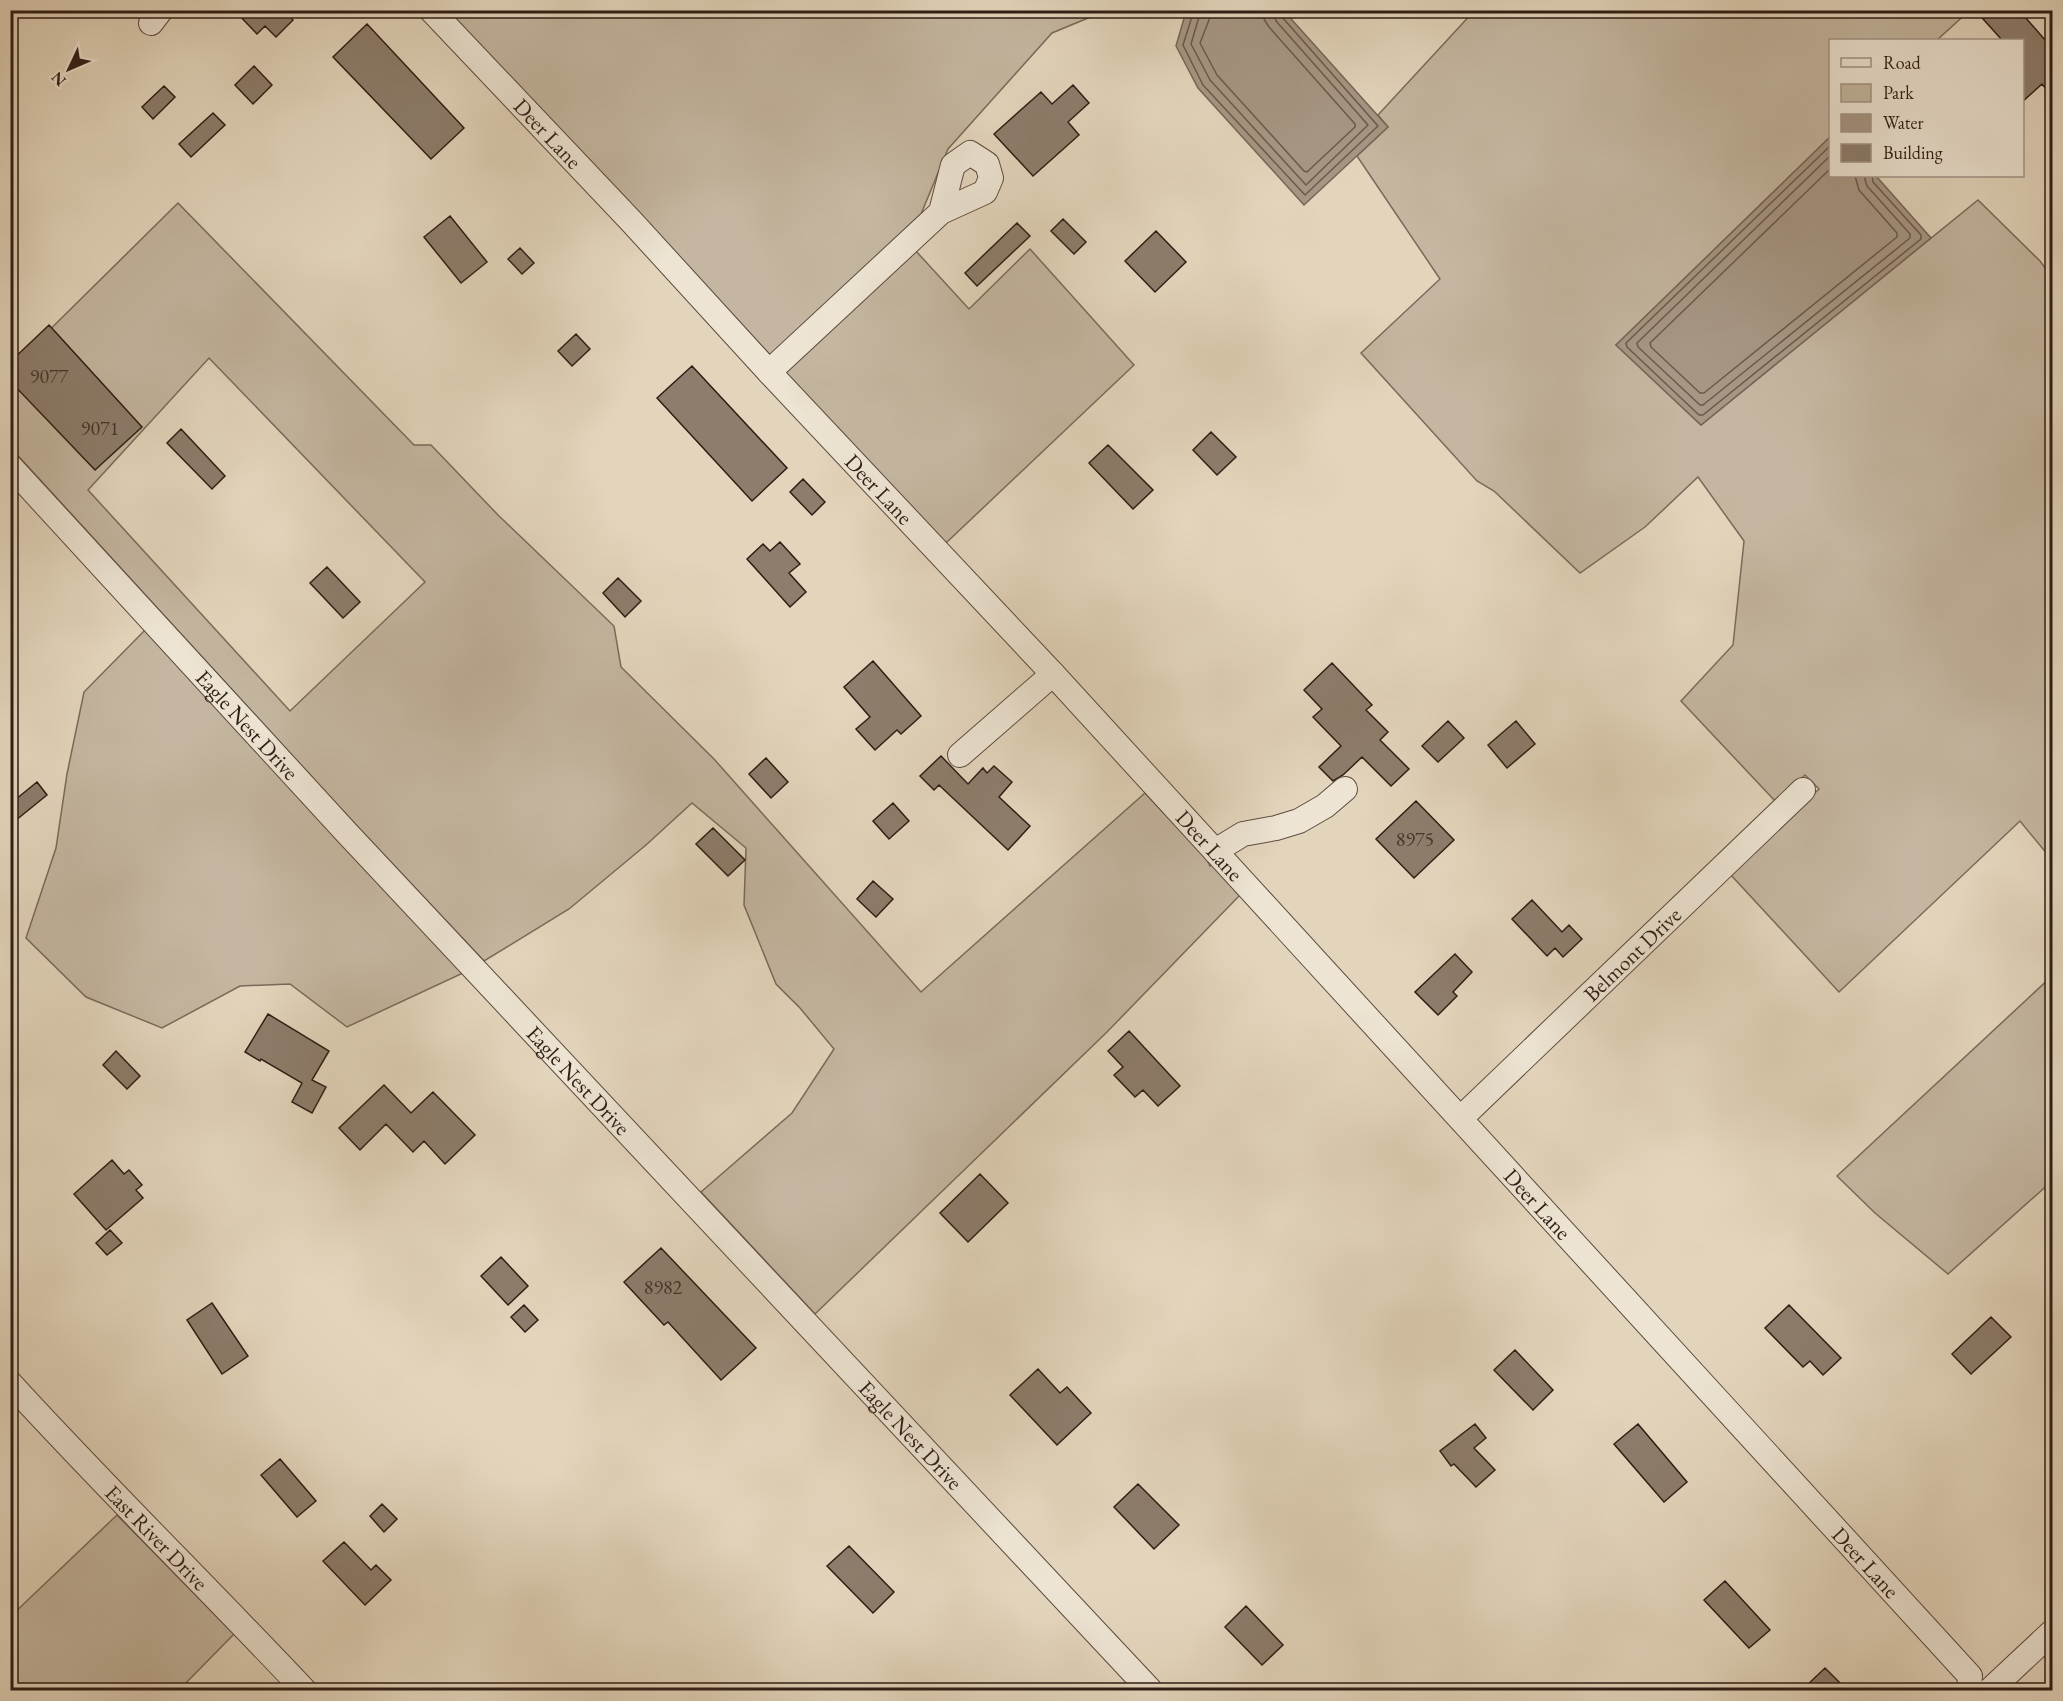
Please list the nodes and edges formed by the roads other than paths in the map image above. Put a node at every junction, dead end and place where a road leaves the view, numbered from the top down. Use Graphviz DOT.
graph roads {
  1 [pos="431,10"];
  2 [pos="941,212"];
  3 [pos="769,372"];
  4 [pos="10,466"];
  5 [pos="1053,674"];
  6 [pos="960,755"];
  7 [pos="1345,789"];
  8 [pos="1803,790"];
  9 [pos="1215,851"];
  10 [pos="1461,1118"];
  11 [pos="10,1383"];
  12 [pos="2052,1632"];
  13 [pos="304,1690"];
  14 [pos="1150,1690"];
  15 [pos="1969,1690"];
  16 [pos="1990,1690"];
  1 -- 3 [label="street, Deer Lane"];
  2 -- 3 [label="street"];
  3 -- 5 [label="street, Deer Lane"];
  4 -- 14 [label="street, Eagle Nest Drive"];
  5 -- 6 [label="street"];
  5 -- 9 [label="street, Deer Lane"];
  7 -- 9 [label="street"];
  8 -- 10 [label="street, Belmont Drive"];
  9 -- 10 [label="street, Deer Lane"];
  10 -- 15 [label="street, Deer Lane"];
  11 -- 13 [label="street, East River Drive"];
  12 -- 16 [label="street"];
}
